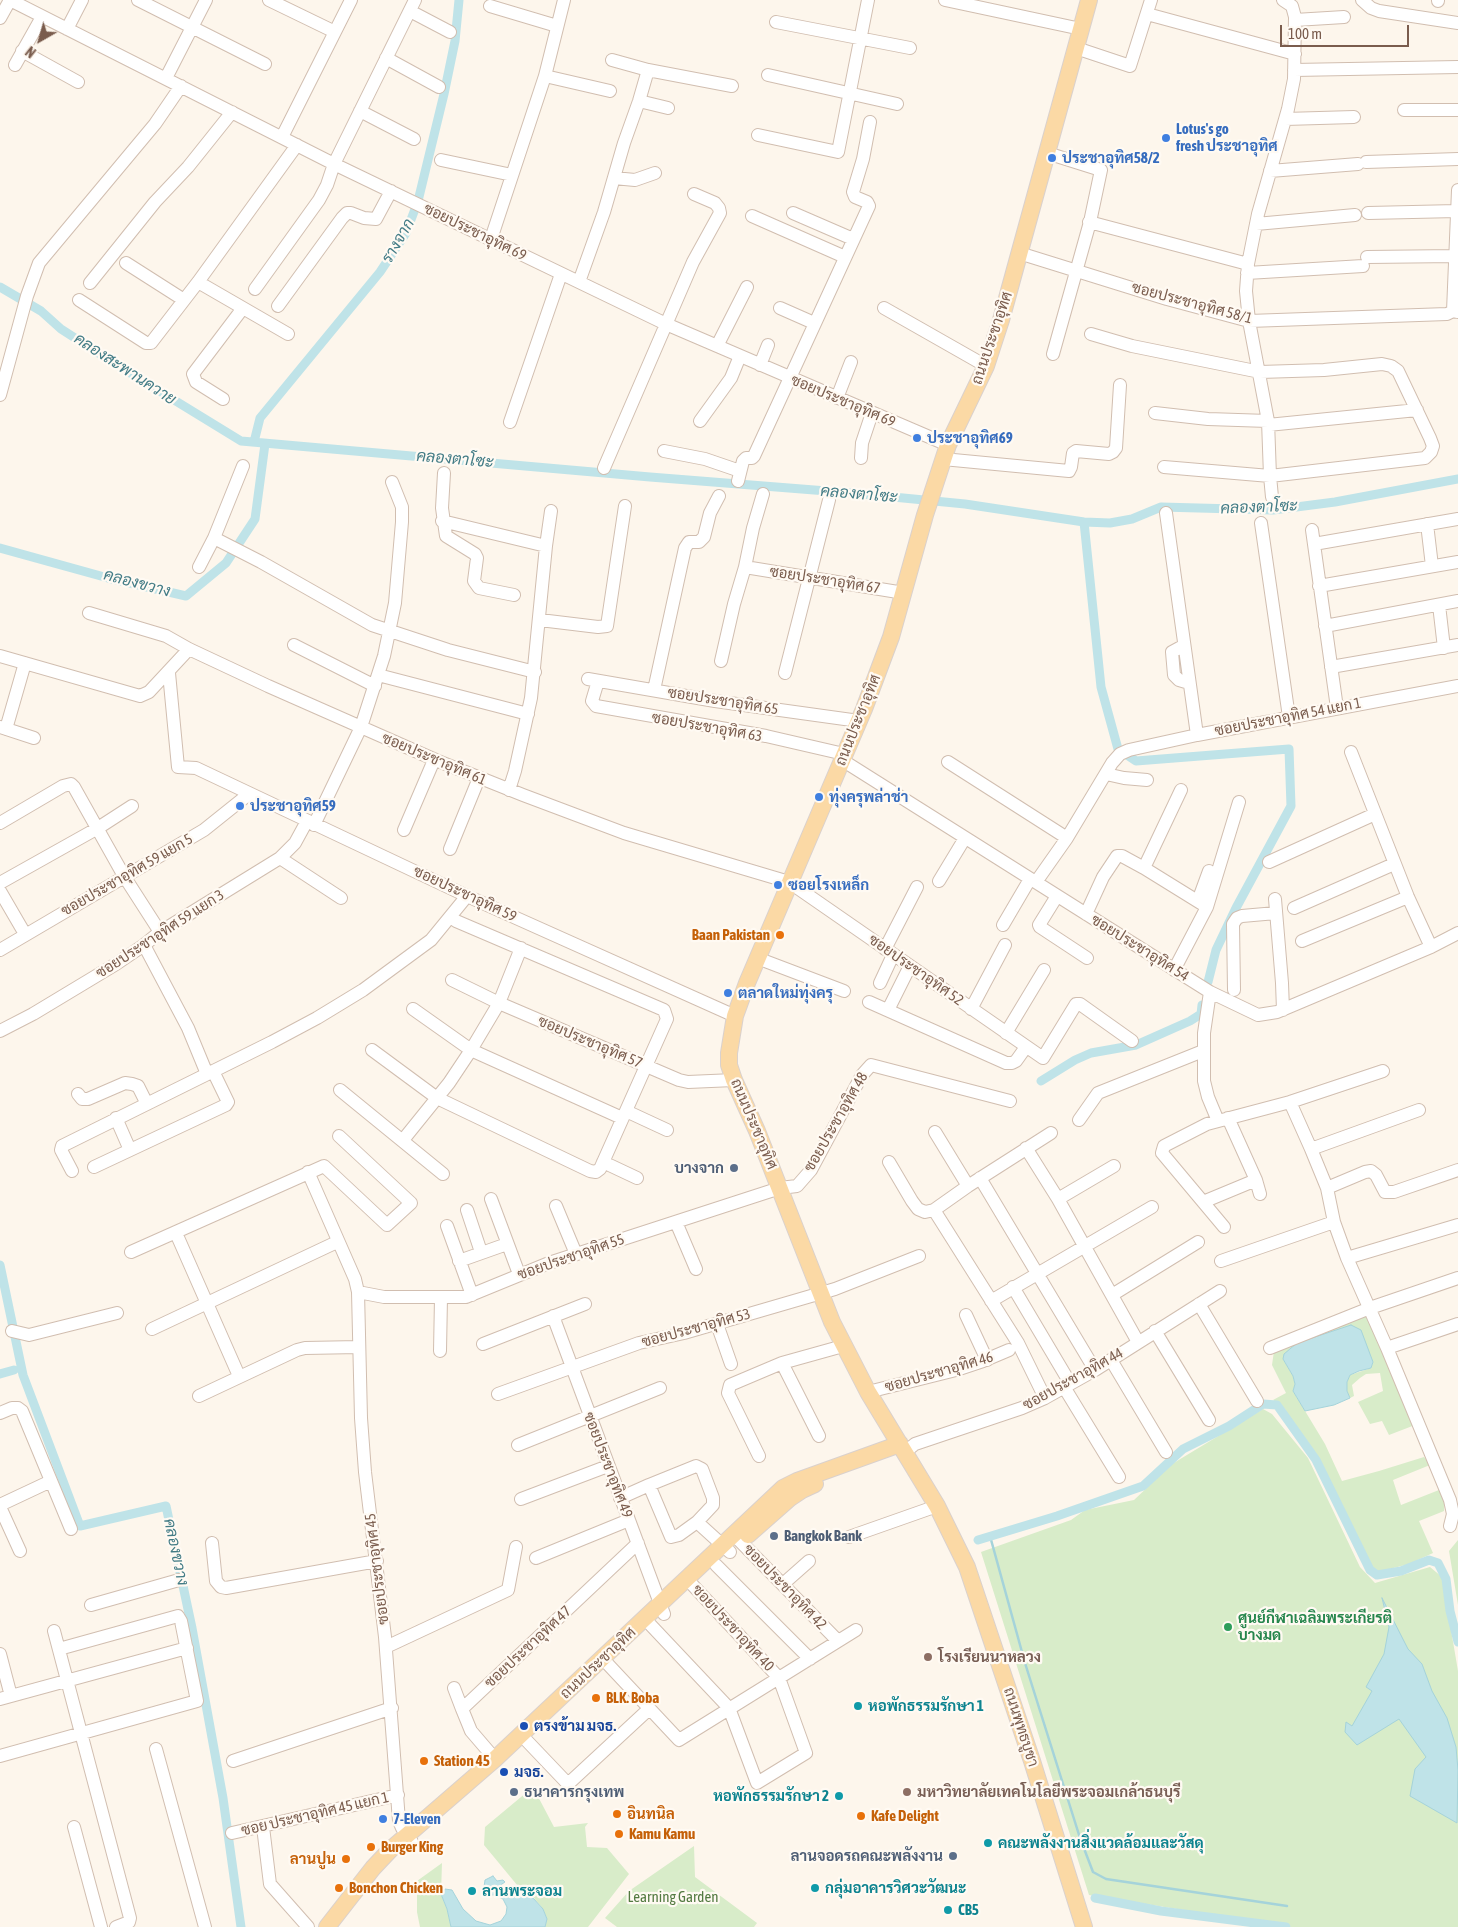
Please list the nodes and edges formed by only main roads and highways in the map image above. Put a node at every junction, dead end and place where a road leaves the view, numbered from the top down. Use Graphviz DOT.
graph roads {
  1 [pos="1089,0"];
  2 [pos="907,1447"];
  3 [pos="731,1543"];
  4 [pos="690,1583"];
  5 [pos="606,1662"];
  6 [pos="409,1838"];
  7 [pos="327,1927"];
  8 [pos="338,1927"];
  9 [pos="1084,1927"];
  1 -- 2 [label="main road, ถนนประชาอุทิศ"];
  2 -- 3 [label="main road, ถนนประชาอุทิศ"];
  2 -- 9 [label="main road, ถนนพุทธบูชา"];
  3 -- 4 [label="main road, ถนนประชาอุทิศ"];
  3 -- 4 [label="main road, ถนนประชาอุทิศ"];
  4 -- 5 [label="main road, ถนนประชาอุทิศ"];
  5 -- 6 [label="main road, ถนนประชาอุทิศ"];
  5 -- 6 [label="main road, ถนนประชาอุทิศ"];
  6 -- 7 [label="main road, ถนนประชาอุทิศ"];
  6 -- 8 [label="main road, ถนนประชาอุทิศ"];
}
